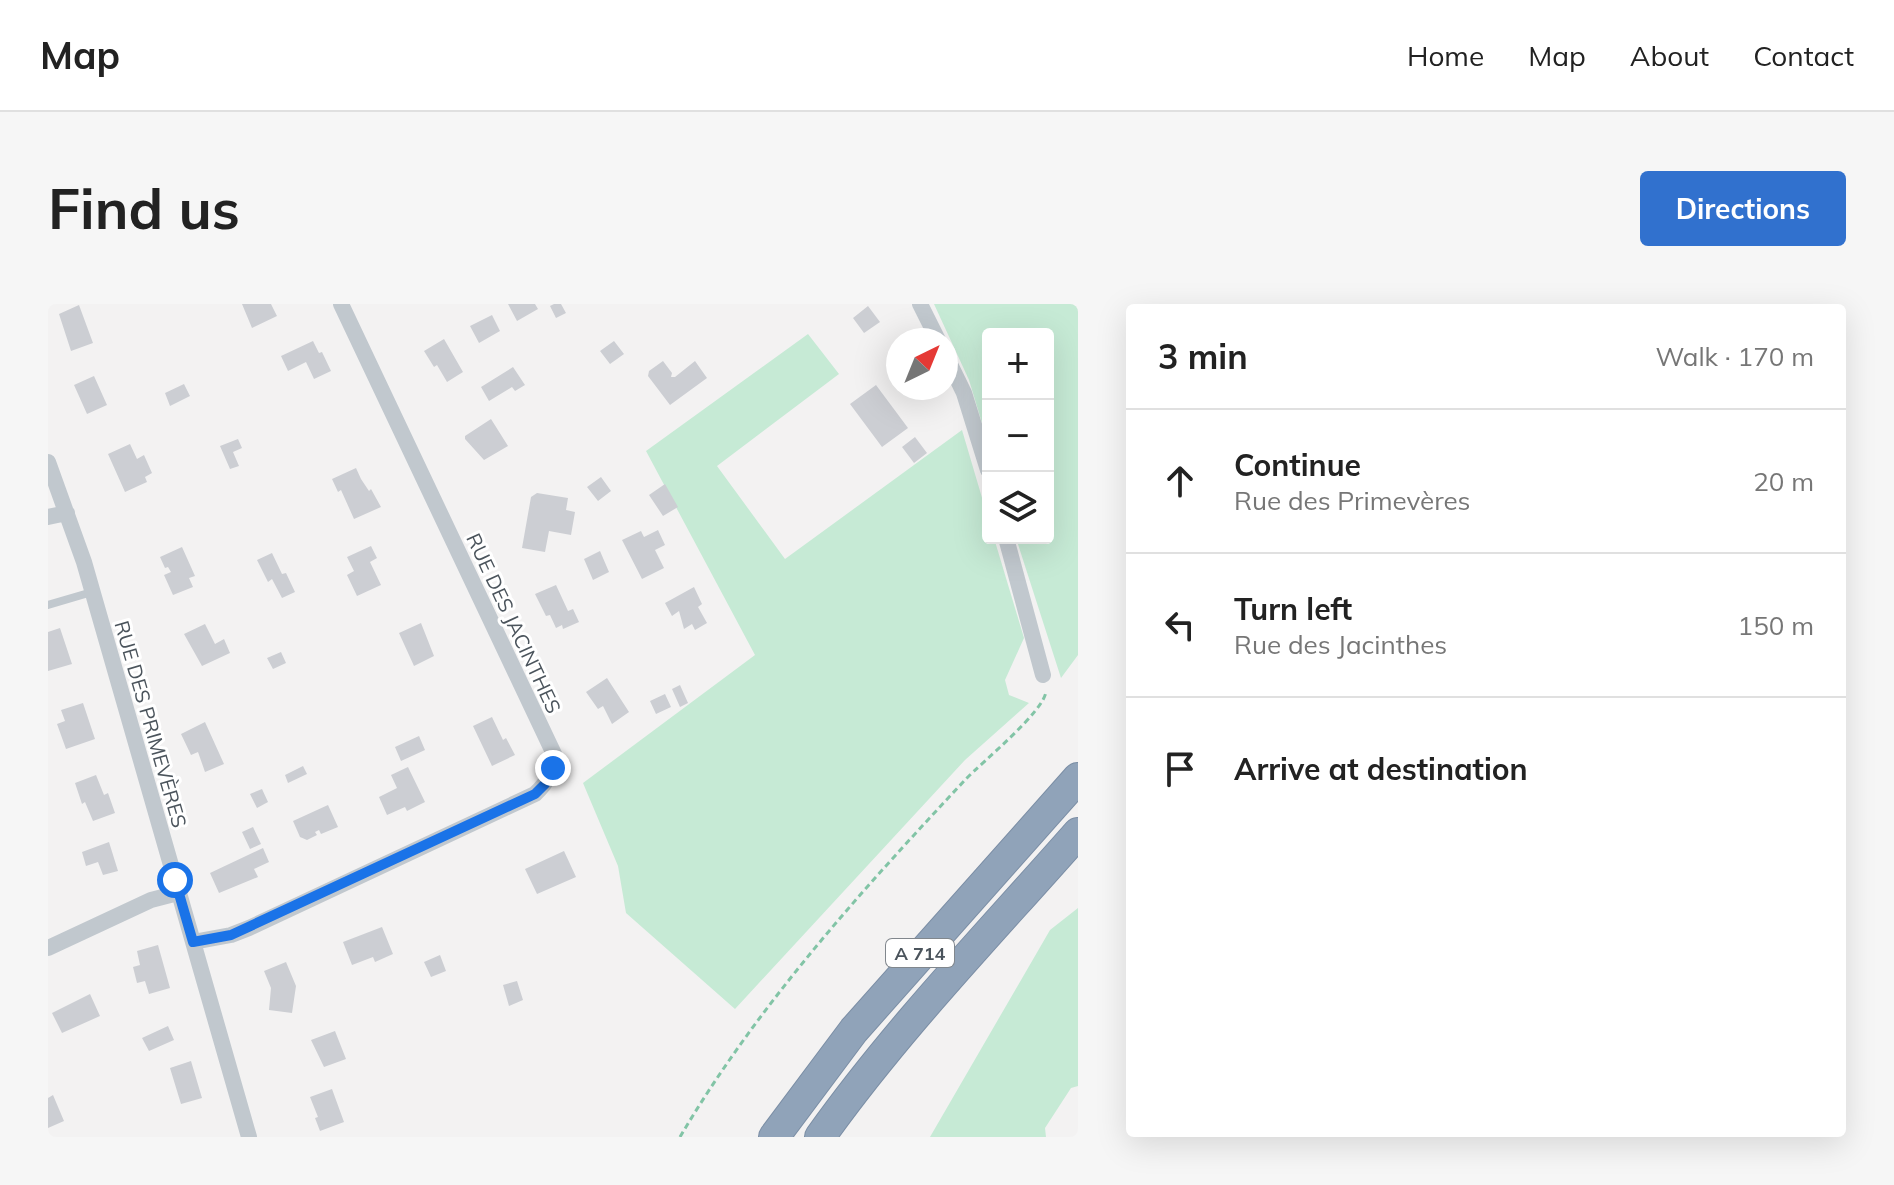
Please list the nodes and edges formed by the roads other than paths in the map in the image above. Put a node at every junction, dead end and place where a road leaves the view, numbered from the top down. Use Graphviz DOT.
graph roads {
  1 [pos="341,304"];
  2 [pos="920,304"];
  3 [pos="932,328"];
  4 [pos="958,381"];
  5 [pos="982,451"];
  6 [pos="48,462"];
  7 [pos="67,513"];
  8 [pos="48,517"];
  9 [pos="1008,544"];
  10 [pos="93,592"];
  11 [pos="48,605"];
  12 [pos="1043,675"];
  13 [pos="1078,778"];
  14 [pos="1078,833"];
  15 [pos="178,893"];
  16 [pos="193,942"];
  17 [pos="48,948"];
  18 [pos="249,1137"];
  19 [pos="774,1137"];
  20 [pos="820,1137"];
  1 -- 16 [label="street, RUE DES JACINTHES"];
  2 -- 3 [label="street"];
  4 -- 5 [label="street"];
  6 -- 7 [label="street, RUE DES PRIMEVÈRES"];
  7 -- 8 [label="street"];
  7 -- 10 [label="street, RUE DES PRIMEVÈRES"];
  9 -- 12 [label="street"];
  10 -- 11 [label="lane"];
  10 -- 15 [label="street, RUE DES PRIMEVÈRES"];
  13 -- 19 [label="highway, A 714"];
  14 -- 20 [label="highway, A 714"];
  15 -- 16 [label="street, RUE DES PRIMEVÈRES"];
  15 -- 17 [label="street"];
  16 -- 18 [label="street, RUE DES PRIMEVÈRES"];
}
